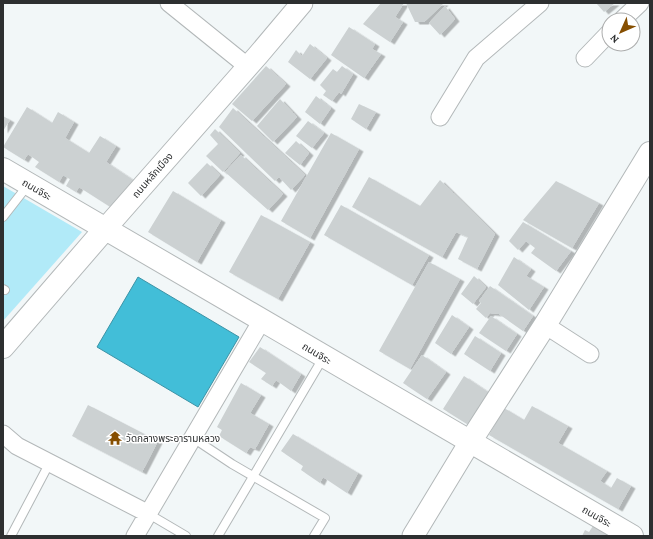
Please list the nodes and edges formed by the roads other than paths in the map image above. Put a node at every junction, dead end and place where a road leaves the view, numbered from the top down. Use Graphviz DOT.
graph roads {
  1 [pos="169,3"];
  2 [pos="302,3"];
  3 [pos="540,3"];
  4 [pos="640,3"];
  5 [pos="630,12"];
  6 [pos="601,42"];
  7 [pos="586,58"];
  8 [pos="248,66"];
  9 [pos="440,116"];
  10 [pos="650,153"];
  11 [pos="3,169"];
  12 [pos="28,184"];
  13 [pos="3,217"];
  14 [pos="105,229"];
  15 [pos="262,320"];
  16 [pos="545,325"];
  17 [pos="3,347"];
  18 [pos="590,354"];
  19 [pos="324,357"];
  20 [pos="3,434"];
  21 [pos="193,438"];
  22 [pos="470,442"];
  23 [pos="49,464"];
  24 [pos="253,476"];
  25 [pos="147,513"];
  26 [pos="11,536"];
  27 [pos="135,536"];
  28 [pos="186,536"];
  29 [pos="218,536"];
  30 [pos="314,536"];
  31 [pos="413,536"];
  32 [pos="632,536"];
  1 -- 8 [label="street"];
  2 -- 8 [label="street, ถนนหลักเมือง"];
  3 -- 9 [label="street"];
  4 -- 5 [label="street"];
  6 -- 7 [label="street"];
  8 -- 14 [label="street, ถนนหลักเมือง"];
  10 -- 16 [label="main road"];
  11 -- 12 [label="main road, ถนนจิระ"];
  12 -- 13 [label="lane"];
  12 -- 14 [label="main road, ถนนจิระ"];
  14 -- 15 [label="main road, ถนนจิระ"];
  14 -- 17 [label="main road, ถนนหลักเมือง"];
  15 -- 19 [label="main road, ถนนจิระ"];
  15 -- 21 [label="street"];
  16 -- 18 [label="street"];
  16 -- 22 [label="main road"];
  19 -- 22 [label="main road, ถนนจิระ"];
  19 -- 24 [label="lane"];
  20 -- 23 [label="street"];
  21 -- 24 [label="lane"];
  21 -- 25 [label="street"];
  22 -- 31 [label="street"];
  22 -- 32 [label="main road, ถนนจิระ"];
  23 -- 25 [label="street"];
  23 -- 26 [label="lane"];
  24 -- 29 [label="lane"];
  24 -- 30 [label="lane"];
  25 -- 27 [label="street"];
  25 -- 28 [label="lane"];
}
